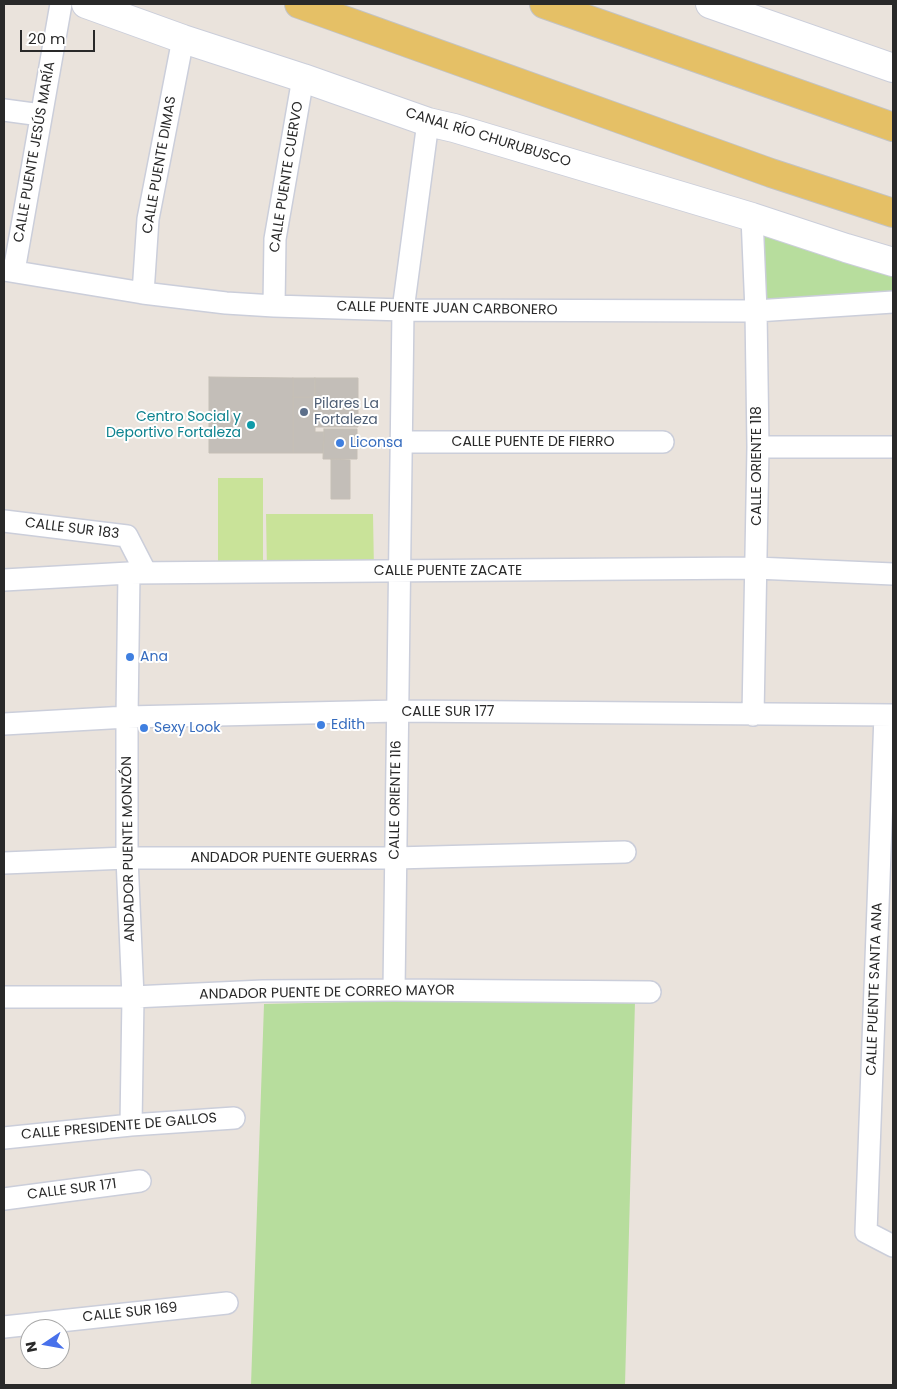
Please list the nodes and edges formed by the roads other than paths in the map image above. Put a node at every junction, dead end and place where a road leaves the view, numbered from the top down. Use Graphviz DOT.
graph roads {
  1 [pos="61,4"];
  2 [pos="86,4"];
  3 [pos="300,4"];
  4 [pos="544,4"];
  5 [pos="710,4"];
  6 [pos="184,39"];
  7 [pos="893,68"];
  8 [pos="303,78"];
  9 [pos="4,110"];
  10 [pos="41,115"];
  11 [pos="428,122"];
  12 [pos="893,128"];
  13 [pos="893,213"];
  14 [pos="752,217"];
  15 [pos="893,262"];
  16 [pos="9,271"];
  17 [pos="143,293"];
  18 [pos="893,302"];
  19 [pos="274,306"];
  20 [pos="403,310"];
  21 [pos="756,311"];
  22 [pos="402,442"];
  23 [pos="664,442"];
  24 [pos="758,447"];
  25 [pos="893,448"];
  26 [pos="4,521"];
  27 [pos="756,568"];
  28 [pos="400,571"];
  29 [pos="137,573"];
  30 [pos="893,574"];
  31 [pos="4,580"];
  32 [pos="398,711"];
  33 [pos="753,715"];
  34 [pos="889,715"];
  35 [pos="127,717"];
  36 [pos="4,724"];
  37 [pos="625,852"];
  38 [pos="127,858"];
  39 [pos="396,858"];
  40 [pos="4,863"];
  41 [pos="394,990"];
  42 [pos="650,992"];
  43 [pos="4,997"];
  44 [pos="133,998"];
  45 [pos="234,1118"];
  46 [pos="131,1126"];
  47 [pos="4,1138"];
  48 [pos="140,1181"];
  49 [pos="4,1199"];
  50 [pos="893,1246"];
  51 [pos="227,1303"];
  52 [pos="4,1327"];
  1 -- 10 [label="street, CALLE PUENTE JESÚS MARÍA"];
  2 -- 6 [label="street, CANAL RÍO CHURUBUSCO"];
  3 -- 13 [label="main road"];
  4 -- 12 [label="main road"];
  5 -- 7 [label="street"];
  6 -- 8 [label="street, CANAL RÍO CHURUBUSCO"];
  6 -- 17 [label="street, CALLE PUENTE DIMAS"];
  8 -- 11 [label="street, CANAL RÍO CHURUBUSCO"];
  8 -- 19 [label="street, CALLE PUENTE CUERVO"];
  9 -- 10 [label="street"];
  10 -- 16 [label="street, CALLE PUENTE JESÚS MARÍA"];
  11 -- 14 [label="street, CANAL RÍO CHURUBUSCO"];
  11 -- 20 [label="street, CALLE ORIENTE 116"];
  14 -- 15 [label="street, CANAL RÍO CHURUBUSCO"];
  14 -- 21 [label="street, CALLE ORIENTE 118"];
  16 -- 17 [label="street, CALLE PUENTE JUAN CARBONERO"];
  17 -- 19 [label="street, CALLE PUENTE JUAN CARBONERO"];
  18 -- 21 [label="street, CALLE PUENTE JUAN CARBONERO"];
  19 -- 20 [label="street, CALLE PUENTE JUAN CARBONERO"];
  20 -- 21 [label="street, CALLE PUENTE JUAN CARBONERO"];
  20 -- 22 [label="street, CALLE ORIENTE 116"];
  21 -- 24 [label="street, CALLE ORIENTE 118"];
  22 -- 23 [label="street, CALLE PUENTE DE FIERRO"];
  22 -- 28 [label="street, CALLE ORIENTE 116"];
  24 -- 25 [label="street"];
  24 -- 27 [label="street, CALLE ORIENTE 118"];
  26 -- 29 [label="street, CALLE SUR 183"];
  27 -- 28 [label="street, CALLE PUENTE ZACATE"];
  27 -- 30 [label="street, CALLE PUENTE ZACATE"];
  27 -- 33 [label="street, CALLE ORIENTE 118"];
  28 -- 29 [label="street, CALLE PUENTE ZACATE"];
  28 -- 32 [label="street, CALLE ORIENTE 116"];
  29 -- 31 [label="street, CALLE PUENTE ZACATE"];
  29 -- 35 [label="street, ANDADOR PUENTE MONZÓN"];
  32 -- 33 [label="street, CALLE SUR 177"];
  32 -- 35 [label="street, CALLE SUR 177"];
  32 -- 39 [label="street, CALLE ORIENTE 116"];
  33 -- 34 [label="street, CALLE SUR 177"];
  34 -- 50 [label="street, CALLE PUENTE SANTA ANA"];
  35 -- 36 [label="street, CALLE SUR 177"];
  35 -- 38 [label="street, ANDADOR PUENTE MONZÓN"];
  37 -- 39 [label="street, ANDADOR PUENTE GUERRAS"];
  38 -- 39 [label="street, ANDADOR PUENTE GUERRAS"];
  38 -- 40 [label="street, ANDADOR PUENTE GUERRAS"];
  38 -- 44 [label="street, ANDADOR PUENTE MONZÓN"];
  39 -- 41 [label="street, CALLE ORIENTE 116"];
  41 -- 42 [label="street, ANDADOR PUENTE DE CORREO MAYOR"];
  41 -- 44 [label="street, ANDADOR PUENTE DE CORREO MAYOR"];
  43 -- 44 [label="street, ANDADOR PUENTE DE CORREO MAYOR"];
  44 -- 46 [label="street, ANDADOR PUENTE MONZÓN"];
  45 -- 46 [label="street, CALLE PRESIDENTE DE GALLOS"];
  46 -- 47 [label="street, CALLE PRESIDENTE DE GALLOS"];
  48 -- 49 [label="street, CALLE SUR 171"];
  51 -- 52 [label="street, CALLE SUR 169"];
}
